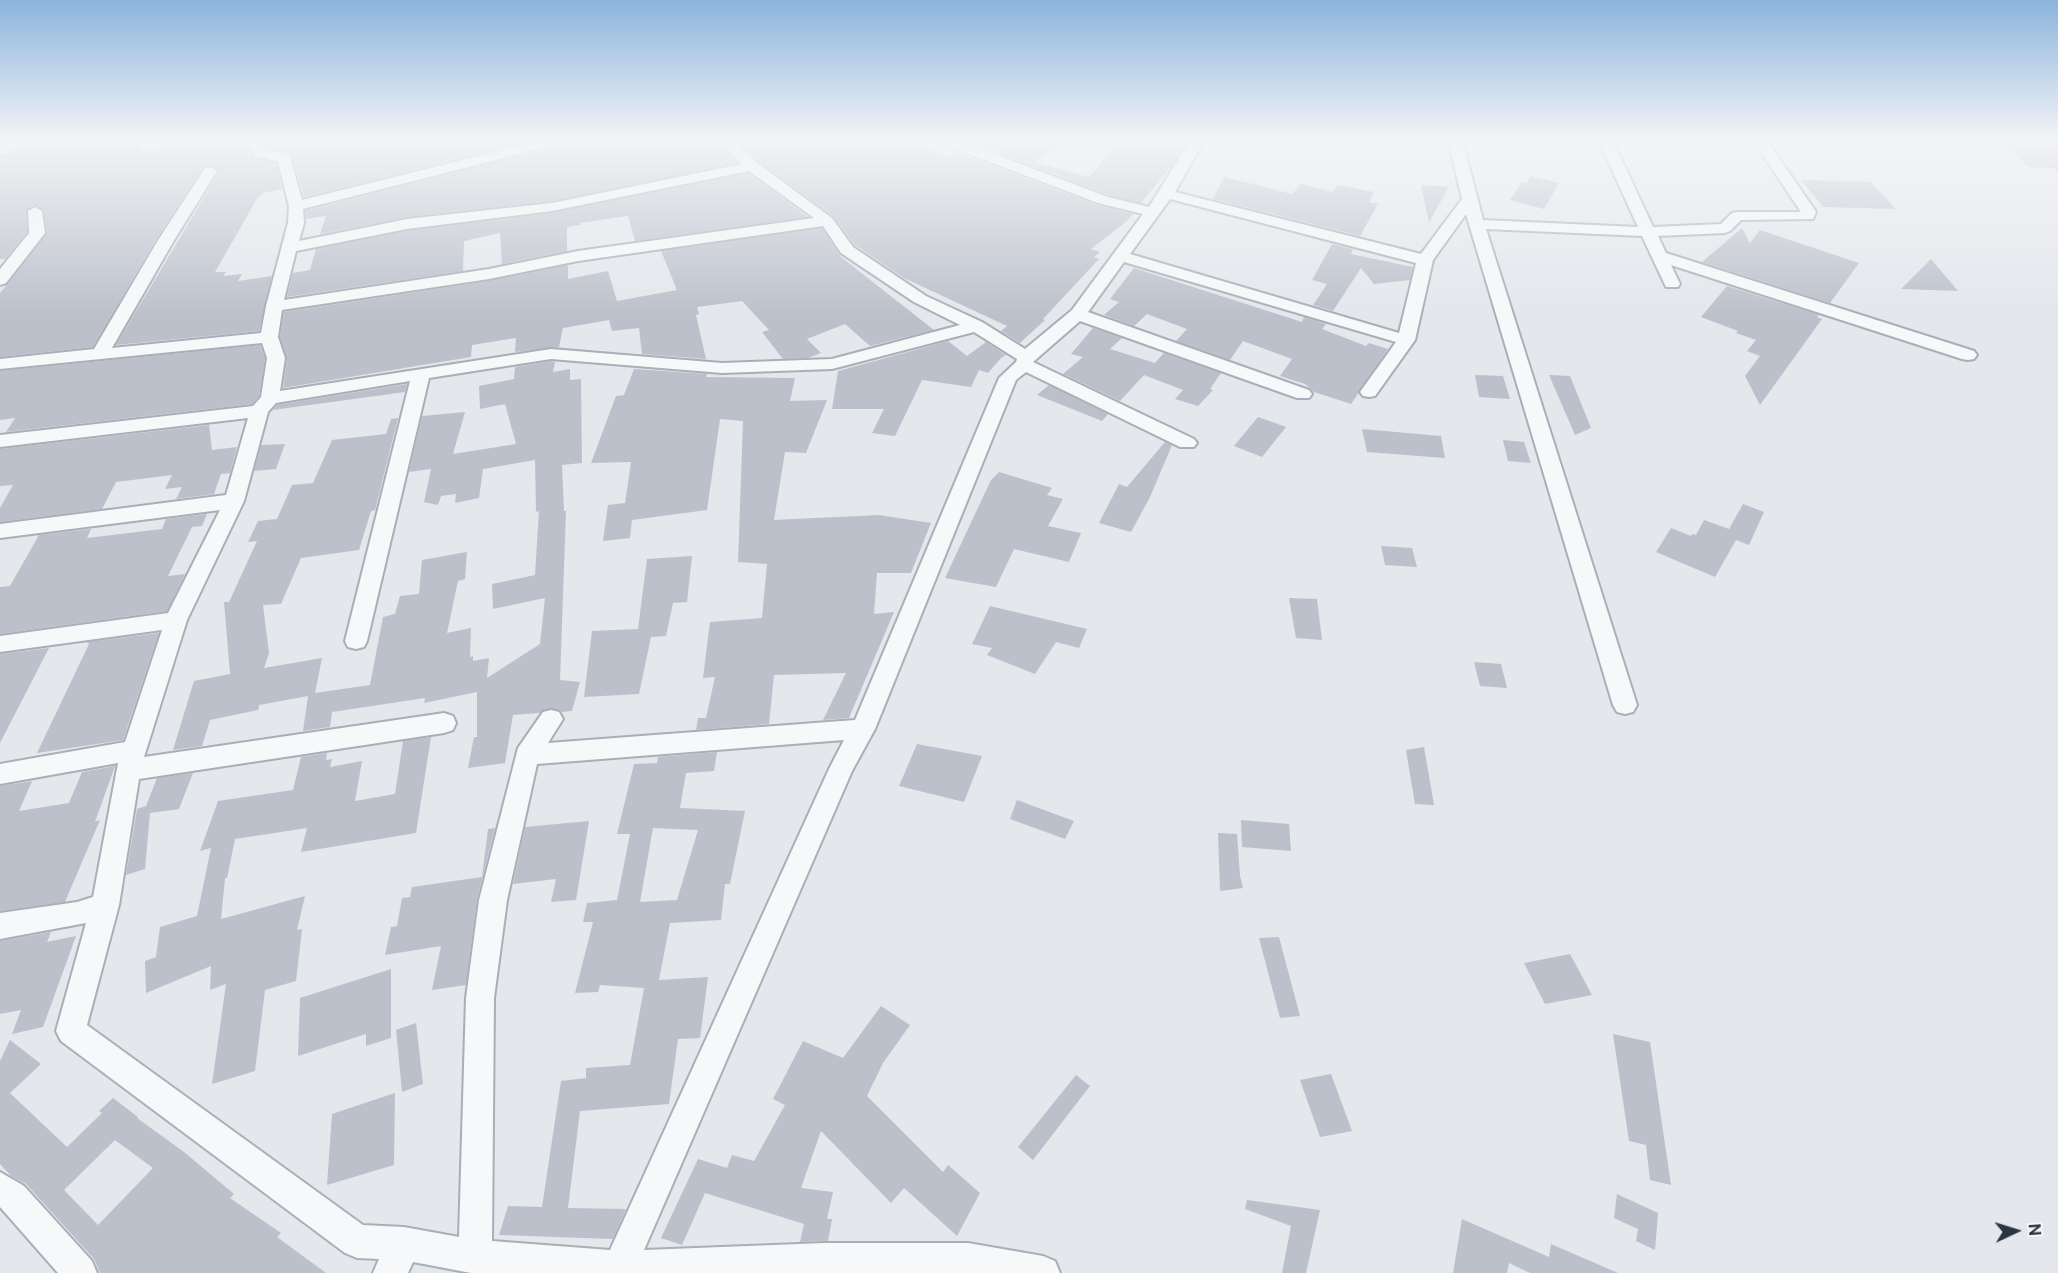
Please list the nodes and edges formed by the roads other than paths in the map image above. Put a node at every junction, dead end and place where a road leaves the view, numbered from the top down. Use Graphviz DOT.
graph roads {
  1 [pos="193,198"];
  2 [pos="294,198"];
  3 [pos="326,198"];
  4 [pos="594,198"];
  5 [pos="796,198"];
  6 [pos="1096,198"];
  7 [pos="1162,198"];
  8 [pos="1632,198"];
  9 [pos="1799,198"];
  10 [pos="1469,199"];
  11 [pos="1159,203"];
  12 [pos="296,206"];
  13 [pos="35,211"];
  14 [pos="827,221"];
  15 [pos="1477,224"];
  16 [pos="1647,232"];
  17 [pos="288,248"];
  18 [pos="1121,255"];
  19 [pos="1658,256"];
  20 [pos="1425,260"];
  21 [pos="0,280"];
  22 [pos="1672,284"];
  23 [pos="274,306"];
  24 [pos="1078,314"];
  25 [pos="976,326"];
  26 [pos="269,337"];
  27 [pos="1406,340"];
  28 [pos="99,355"];
  29 [pos="1968,355"];
  30 [pos="1025,360"];
  31 [pos="0,364"];
  32 [pos="421,374"];
  33 [pos="1368,392"];
  34 [pos="1303,394"];
  35 [pos="264,405"];
  36 [pos="0,441"];
  37 [pos="1186,443"];
  38 [pos="234,501"];
  39 [pos="0,531"];
  40 [pos="176,620"];
  41 [pos="356,641"];
  42 [pos="0,644"];
  43 [pos="1625,705"];
  44 [pos="551,719"];
  45 [pos="444,723"];
  46 [pos="863,729"];
  47 [pos="527,755"];
  48 [pos="132,760"];
  49 [pos="0,774"];
  50 [pos="105,905"];
  51 [pos="0,926"];
  52 [pos="0,1188"];
  53 [pos="475,1257"];
  54 [pos="397,1258"];
  55 [pos="619,1268"];
  56 [pos="80,1273"];
  57 [pos="1043,1273"];
  1 -- 28 [label="street"];
  2 -- 12 [label="street"];
  3 -- 12 [label="street"];
  4 -- 17 [label="street"];
  5 -- 14 [label="street"];
  6 -- 11 [label="street"];
  7 -- 11 [label="street"];
  8 -- 16 [label="street"];
  9 -- 16 [label="street"];
  10 -- 15 [label="street"];
  10 -- 20 [label="street"];
  11 -- 18 [label="street"];
  11 -- 20 [label="street"];
  12 -- 17 [label="street"];
  13 -- 21 [label="street"];
  14 -- 23 [label="street"];
  14 -- 25 [label="street"];
  15 -- 16 [label="street"];
  15 -- 43 [label="street"];
  16 -- 19 [label="street"];
  17 -- 23 [label="street"];
  18 -- 24 [label="street"];
  18 -- 27 [label="street"];
  19 -- 22 [label="street"];
  19 -- 29 [label="street"];
  20 -- 27 [label="street"];
  23 -- 26 [label="street"];
  24 -- 30 [label="street"];
  24 -- 34 [label="street"];
  25 -- 30 [label="street"];
  25 -- 32 [label="street"];
  26 -- 28 [label="street"];
  26 -- 35 [label="street"];
  27 -- 33 [label="street"];
  28 -- 31 [label="street"];
  30 -- 37 [label="street"];
  30 -- 46 [label="street"];
  32 -- 35 [label="street"];
  32 -- 41 [label="street"];
  35 -- 36 [label="street"];
  35 -- 38 [label="street"];
  38 -- 39 [label="street"];
  38 -- 40 [label="street"];
  40 -- 42 [label="street"];
  40 -- 48 [label="street"];
  44 -- 47 [label="street"];
  45 -- 48 [label="street"];
  46 -- 47 [label="street"];
  46 -- 55 [label="street"];
  47 -- 53 [label="street"];
  48 -- 49 [label="street"];
  48 -- 50 [label="street"];
  50 -- 51 [label="street"];
  50 -- 54 [label="street"];
  52 -- 56 [label="street"];
  53 -- 54 [label="street"];
  53 -- 55 [label="street"];
  55 -- 57 [label="street"];
}
